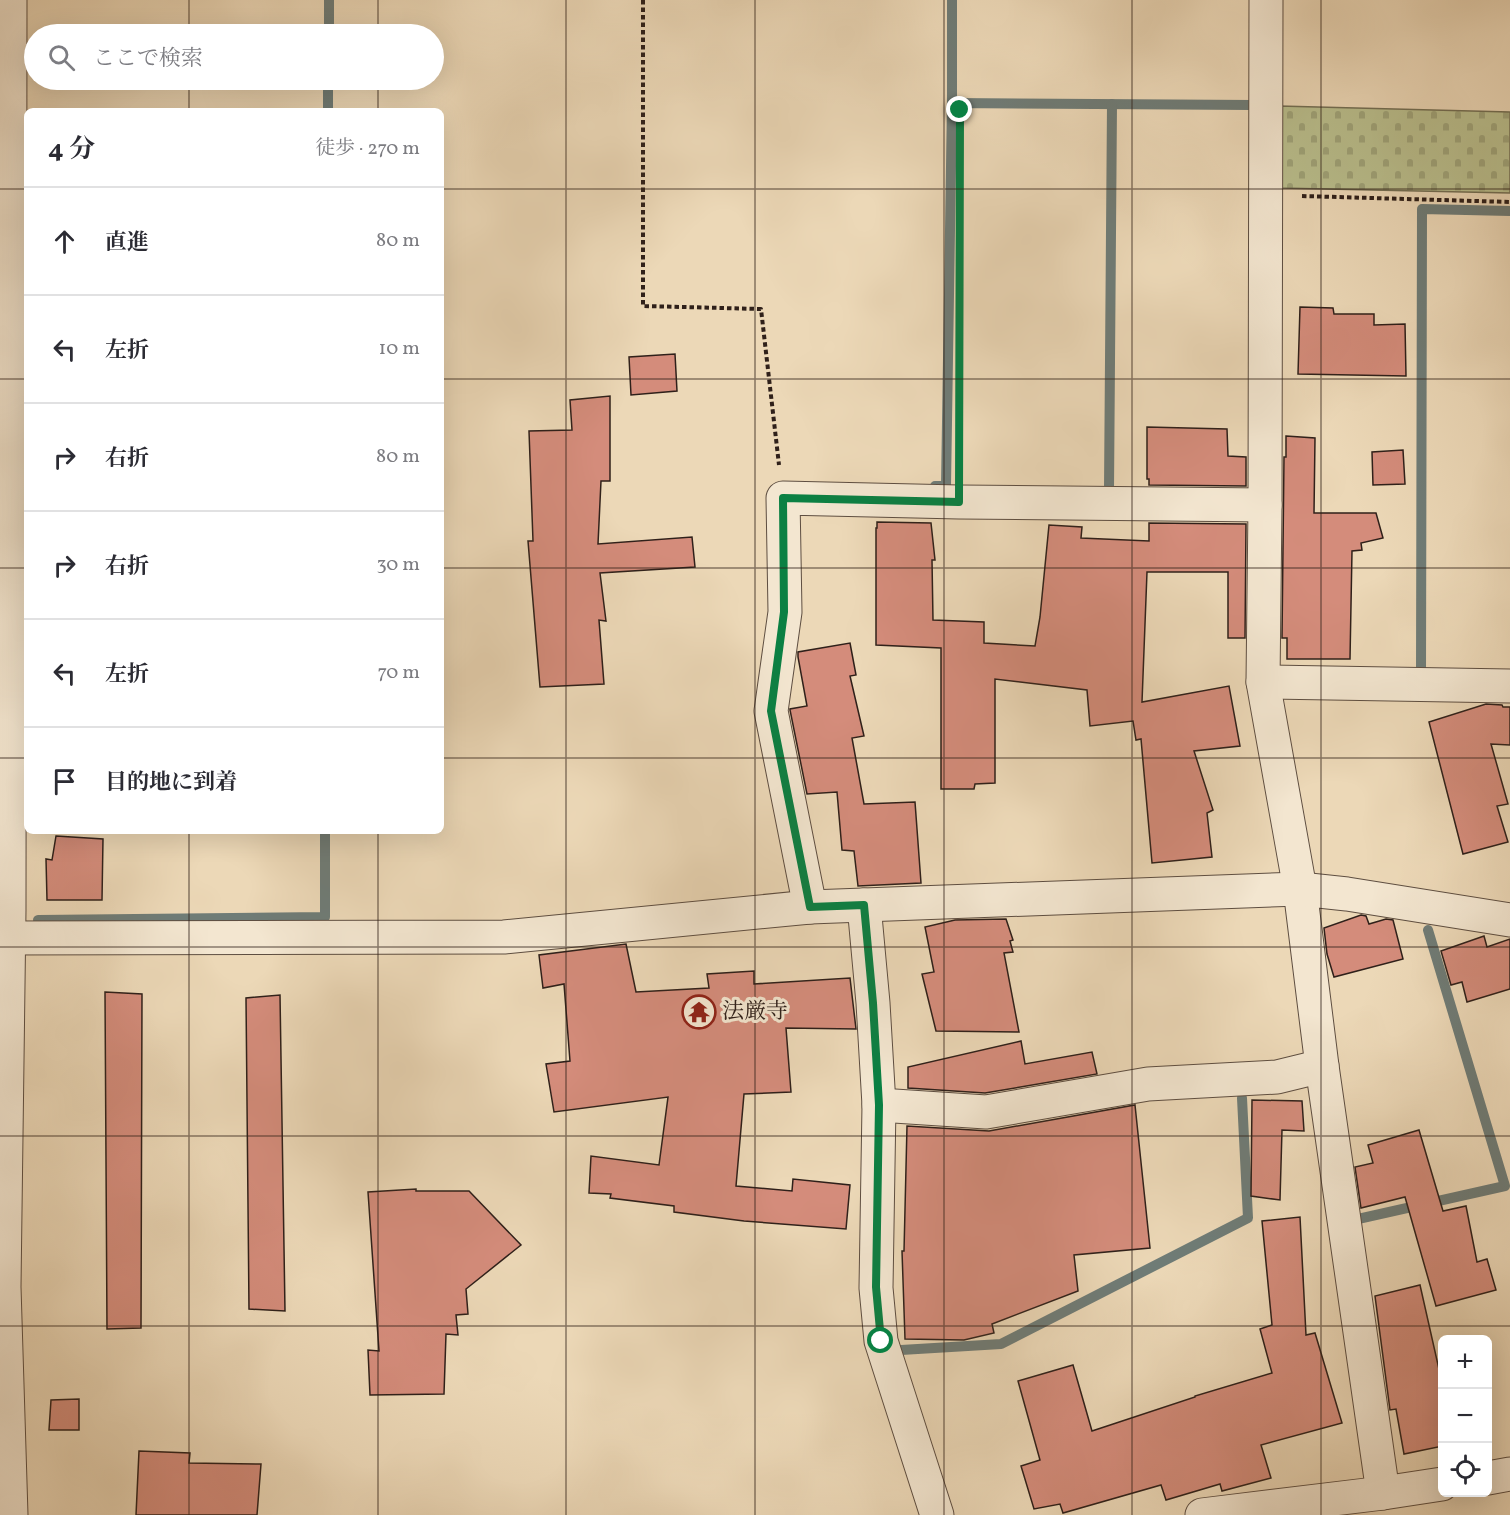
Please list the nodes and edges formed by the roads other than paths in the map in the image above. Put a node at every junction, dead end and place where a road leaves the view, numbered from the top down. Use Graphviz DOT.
graph roads {
  1 [pos="10,0"];
  2 [pos="1266,0"];
  3 [pos="1265,505"];
  4 [pos="1263,682"];
  5 [pos="1510,686"];
  6 [pos="1300,889"];
  7 [pos="864,905"];
  8 [pos="810,907"];
  9 [pos="1510,920"];
  10 [pos="4,938"];
  11 [pos="1322,1066"];
  12 [pos="879,1105"];
  13 [pos="1510,1474"];
  14 [pos="1492,1477"];
  15 [pos="1438,1486"];
  16 [pos="1383,1493"];
  17 [pos="1235,1513"];
  18 [pos="11,1515"];
  19 [pos="938,1515"];
  20 [pos="1202,1515"];
  1 -- 10 [label="street"];
  2 -- 3 [label="street"];
  3 -- 4 [label="street"];
  3 -- 8 [label="street"];
  4 -- 5 [label="street"];
  4 -- 6 [label="street"];
  6 -- 7 [label="street"];
  6 -- 9 [label="street"];
  6 -- 11 [label="street"];
  7 -- 8 [label="street"];
  7 -- 12 [label="street"];
  8 -- 10 [label="street"];
  10 -- 18 [label="street"];
  11 -- 12 [label="street"];
  11 -- 16 [label="street"];
  12 -- 19 [label="street"];
  13 -- 14 [label="street"];
  15 -- 16 [label="street"];
  16 -- 17 [label="street"];
  17 -- 20 [label="street"];
}
